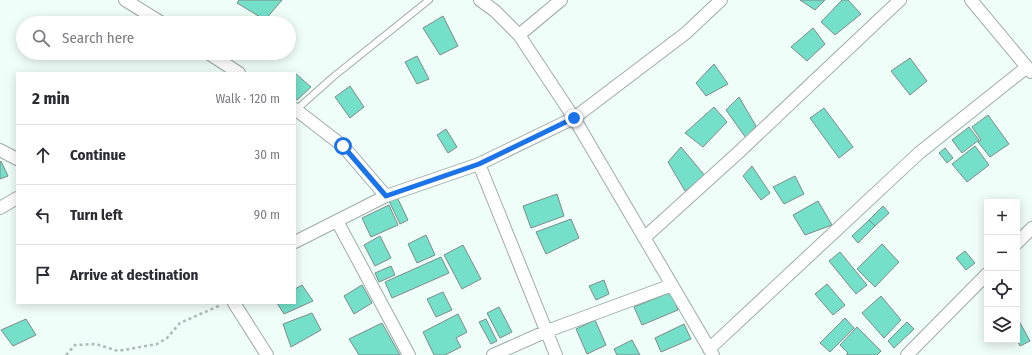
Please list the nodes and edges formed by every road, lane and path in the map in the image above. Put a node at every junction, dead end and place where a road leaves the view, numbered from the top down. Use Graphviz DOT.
graph roads {
  1 [pos="128,0"];
  2 [pos="429,0"];
  3 [pos="480,0"];
  4 [pos="561,0"];
  5 [pos="721,0"];
  6 [pos="900,0"];
  7 [pos="971,0"];
  8 [pos="152,16"];
  9 [pos="519,35"];
  10 [pos="219,60"];
  11 [pos="1029,70"];
  12 [pos="237,72"];
  13 [pos="296,109"];
  14 [pos="574,118"];
  15 [pos="0,150"];
  16 [pos="16,158"];
  17 [pos="479,164"];
  18 [pos="386,196"];
  19 [pos="16,199"];
  20 [pos="0,208"];
  21 [pos="337,221"];
  22 [pos="1032,228"];
  23 [pos="644,238"];
  24 [pos="1020,240"];
  25 [pos="296,242"];
  26 [pos="984,277"];
  27 [pos="672,285"];
  28 [pos="224,304"];
  29 [pos="235,304"];
  30 [pos="547,331"];
  31 [pos="711,352"];
  32 [pos="66,355"];
  33 [pos="267,355"];
  34 [pos="409,355"];
  35 [pos="492,355"];
  36 [pos="556,355"];
  37 [pos="908,355"];
  1 -- 8 [label="street"];
  2 -- 13 [label="lane"];
  3 -- 9 [label="street"];
  4 -- 9 [label="street"];
  5 -- 14 [label="street"];
  6 -- 23 [label="street"];
  7 -- 11 [label="street"];
  9 -- 14 [label="street"];
  10 -- 12 [label="street"];
  11 -- 31 [label="street"];
  13 -- 18 [label="street"];
  14 -- 17 [label="street"];
  14 -- 23 [label="street"];
  15 -- 16 [label="street"];
  17 -- 18 [label="street"];
  17 -- 30 [label="street"];
  18 -- 21 [label="street"];
  19 -- 20 [label="street"];
  21 -- 25 [label="street"];
  21 -- 34 [label="street"];
  22 -- 24 [label="street"];
  23 -- 27 [label="street"];
  26 -- 37 [label="street"];
  27 -- 30 [label="street"];
  27 -- 31 [label="street"];
  28 -- 32 [label="path"];
  29 -- 33 [label="street"];
  30 -- 35 [label="street"];
  30 -- 36 [label="street"];
}
